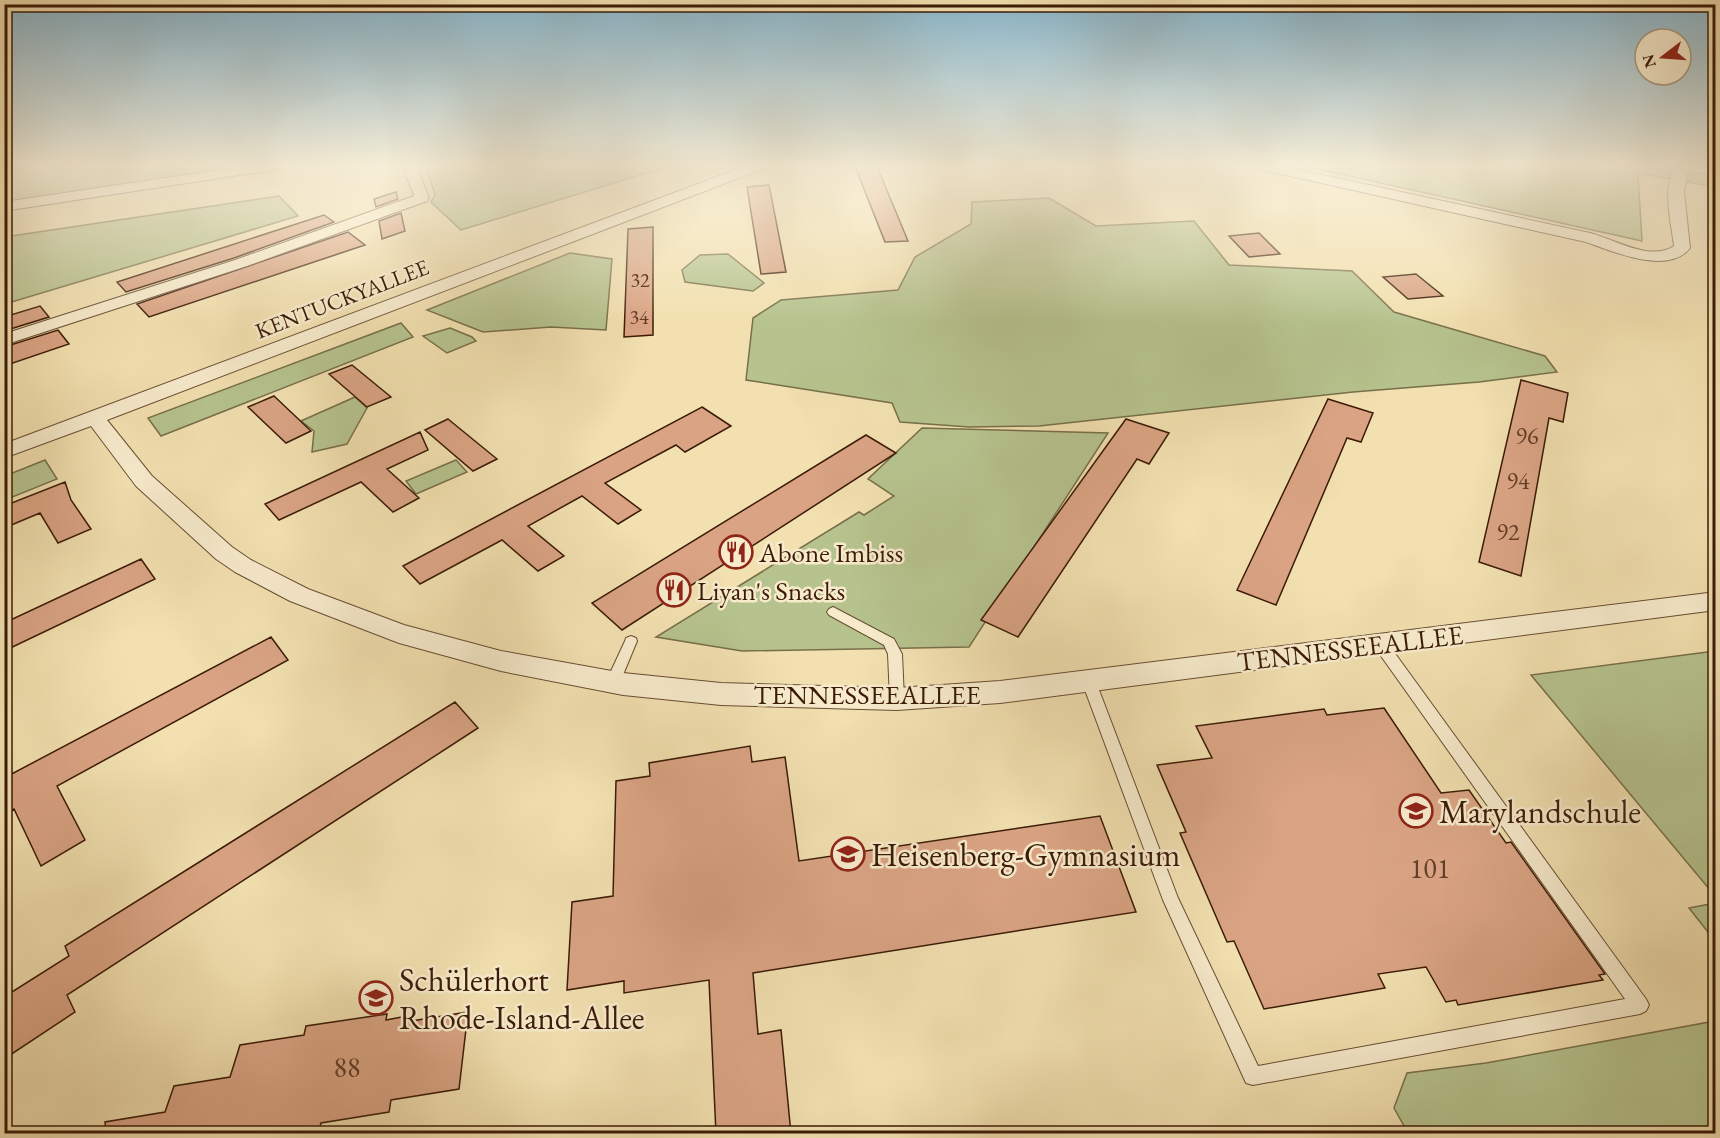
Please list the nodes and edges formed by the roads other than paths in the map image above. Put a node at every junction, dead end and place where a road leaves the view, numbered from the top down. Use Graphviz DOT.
graph roads {
  1 [pos="369,217"];
  2 [pos="623,217"];
  3 [pos="1495,217"];
  4 [pos="1679,217"];
  5 [pos="4,340"];
  6 [pos="95,418"];
  7 [pos="4,452"];
  8 [pos="1716,601"];
  9 [pos="834,612"];
  10 [pos="631,641"];
  11 [pos="1381,645"];
  12 [pos="613,682"];
  13 [pos="1089,682"];
  14 [pos="897,699"];
  1 -- 5 [label="street"];
  2 -- 6 [label="street, KENTUCKYALLEE"];
  3 -- 4 [label="street"];
  6 -- 7 [label="street, KENTUCKYALLEE"];
  6 -- 12 [label="street, TENNESSEEALLEE"];
  8 -- 11 [label="street, TENNESSEEALLEE"];
  9 -- 14 [label="lane"];
  10 -- 12 [label="lane"];
  11 -- 13 [label="street, TENNESSEEALLEE"];
  11 -- 13 [label="lane"];
  12 -- 14 [label="street, TENNESSEEALLEE"];
  13 -- 14 [label="street, TENNESSEEALLEE"];
}
